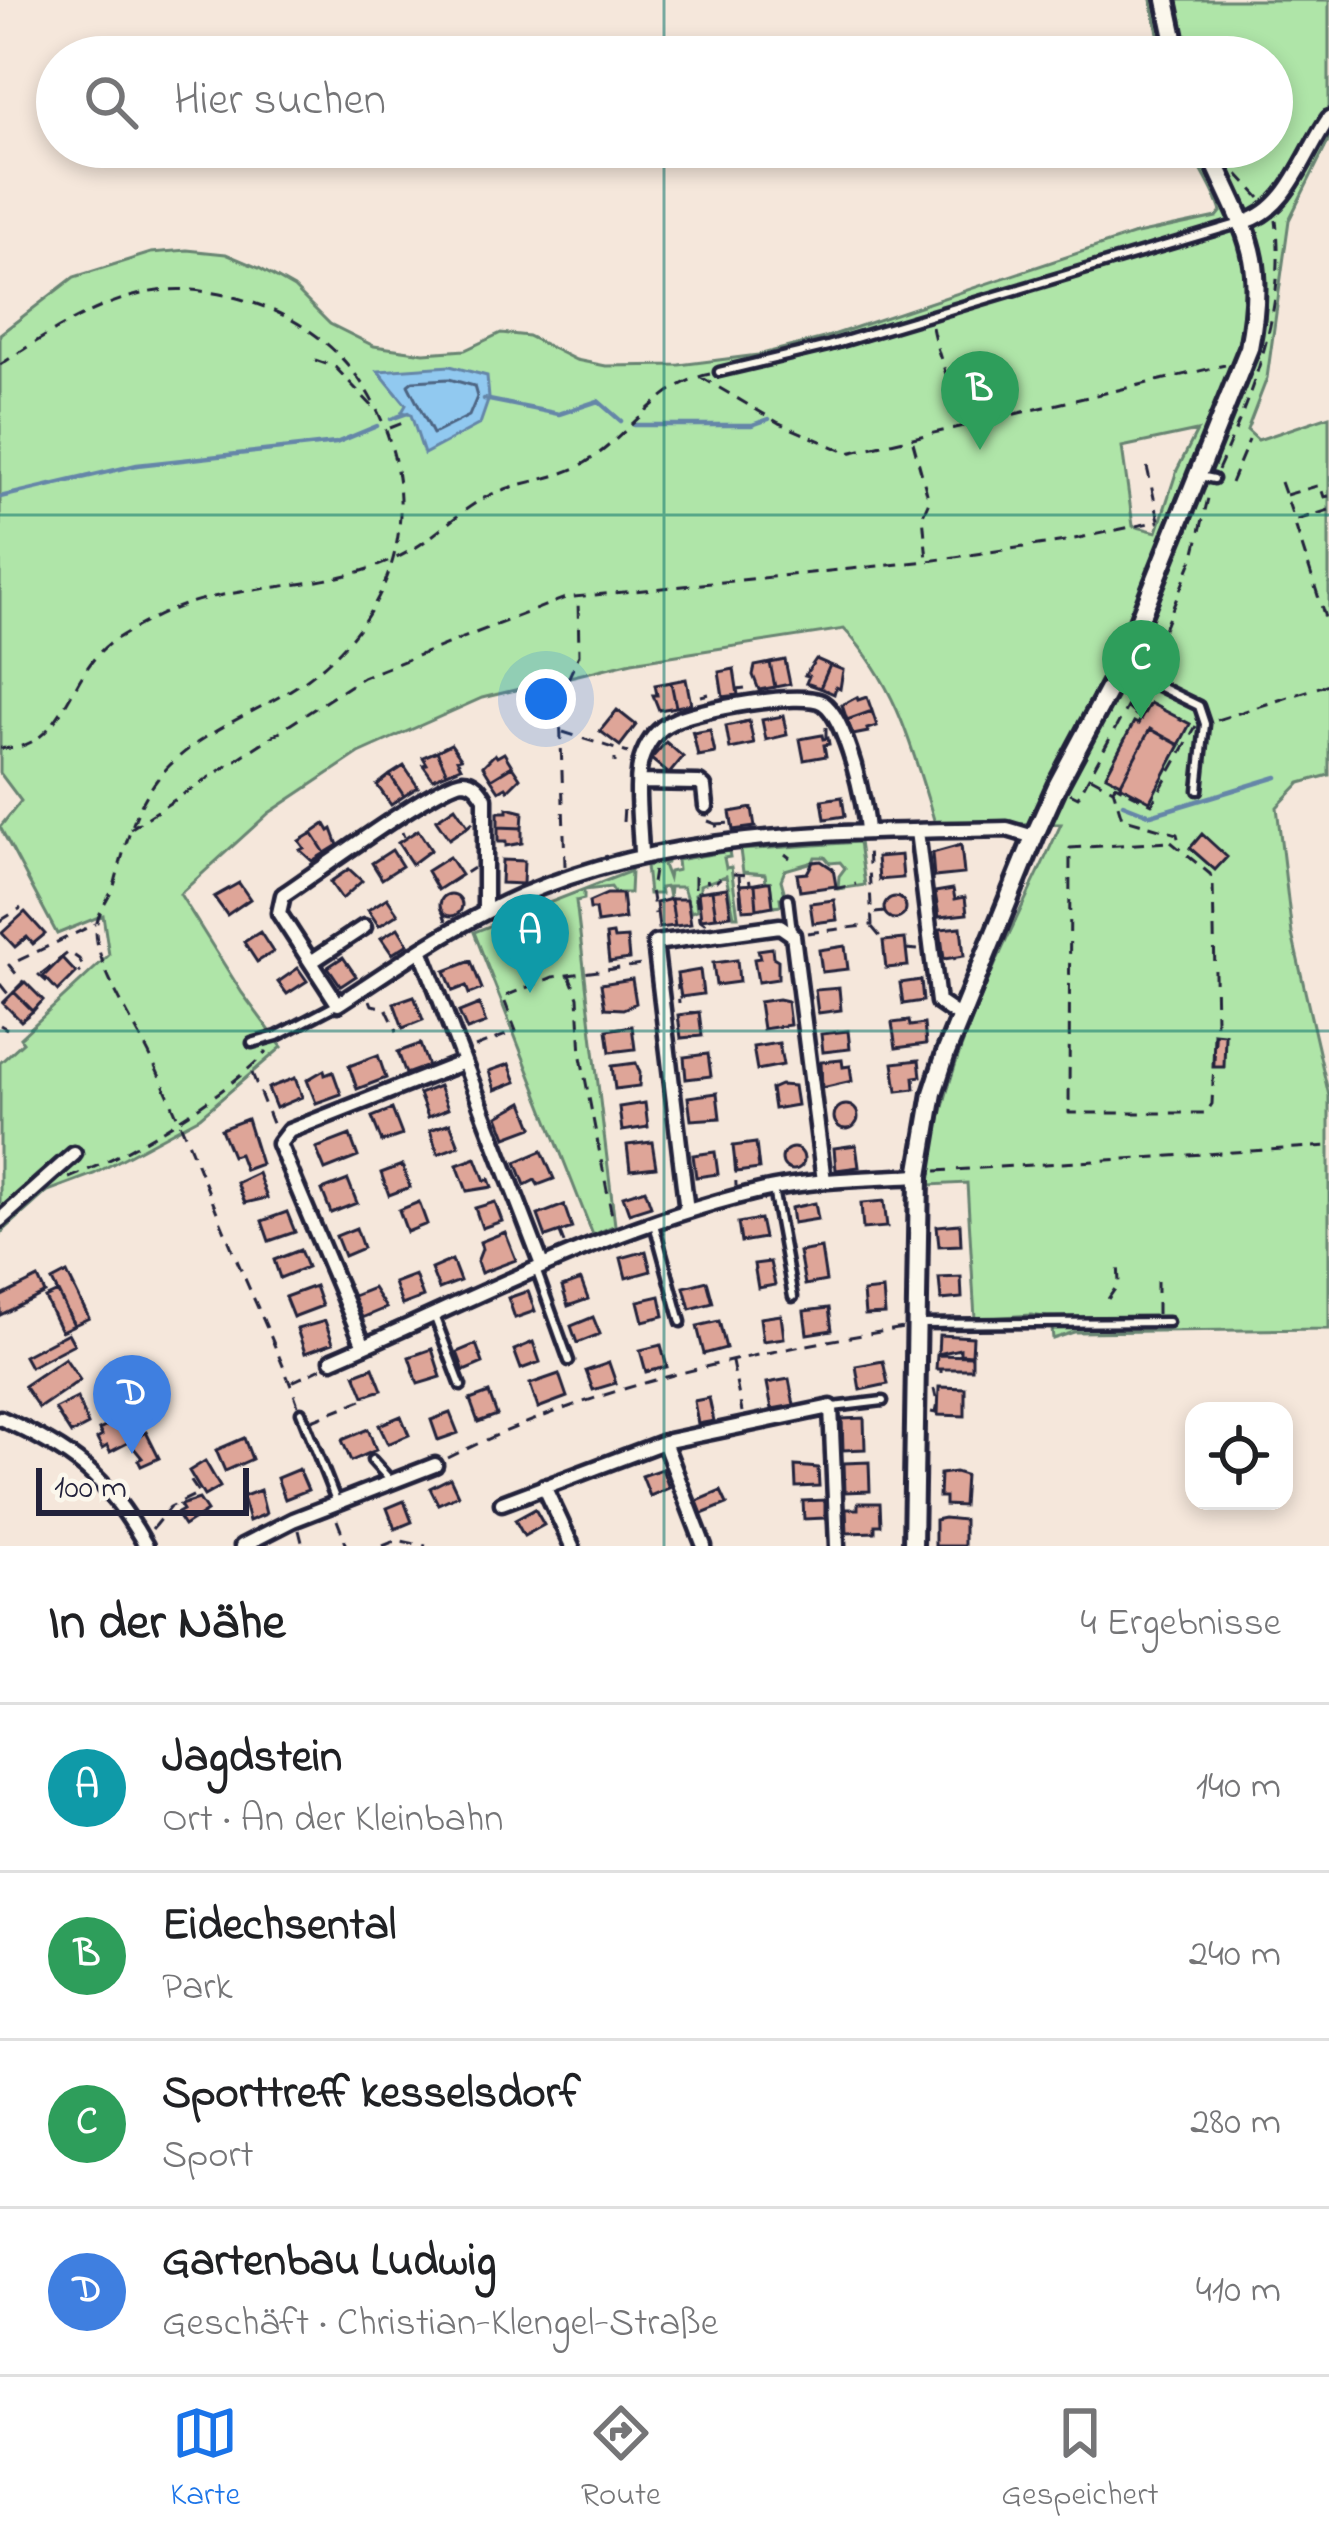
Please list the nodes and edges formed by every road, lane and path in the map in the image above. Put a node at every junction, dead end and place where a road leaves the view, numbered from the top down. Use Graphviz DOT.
graph roads {
  1 [pos="1166,0"];
  2 [pos="1174,36"];
  3 [pos="1329,118"];
  4 [pos="1218,168"];
  5 [pos="1235,168"];
  6 [pos="1271,209"];
  7 [pos="1244,222"];
  8 [pos="930,314"];
  9 [pos="315,360"];
  10 [pos="1227,364"];
  11 [pos="0,365"];
  12 [pos="719,372"];
  13 [pos="699,376"];
  14 [pos="380,413"];
  15 [pos="405,422"];
  16 [pos="388,428"];
  17 [pos="962,428"];
  18 [pos="1249,440"];
  19 [pos="913,441"];
  20 [pos="1147,467"];
  21 [pos="1206,477"];
  22 [pos="1280,482"];
  23 [pos="1231,483"];
  24 [pos="1286,495"];
  25 [pos="1329,496"];
  26 [pos="1329,510"];
  27 [pos="1294,521"];
  28 [pos="1167,526"];
  29 [pos="394,558"];
  30 [pos="928,561"];
  31 [pos="577,595"];
  32 [pos="1329,630"];
  33 [pos="1120,668"];
  34 [pos="1143,677"];
  35 [pos="1329,684"];
  36 [pos="737,688"];
  37 [pos="746,688"];
  38 [pos="710,694"];
  39 [pos="701,696"];
  40 [pos="1126,707"];
  41 [pos="690,716"];
  42 [pos="1141,719"];
  43 [pos="752,720"];
  44 [pos="736,724"];
  45 [pos="1205,724"];
  46 [pos="562,731"];
  47 [pos="0,748"];
  48 [pos="697,750"];
  49 [pos="641,758"];
  50 [pos="1090,776"];
  51 [pos="640,782"];
  52 [pos="1062,788"];
  53 [pos="1113,789"];
  54 [pos="1198,790"];
  55 [pos="624,806"];
  56 [pos="706,806"];
  57 [pos="708,821"];
  58 [pos="623,822"];
  59 [pos="732,823"];
  60 [pos="716,824"];
  61 [pos="128,830"];
  62 [pos="917,831"];
  63 [pos="869,832"];
  64 [pos="1034,838"];
  65 [pos="718,841"];
  66 [pos="1180,845"];
  67 [pos="641,856"];
  68 [pos="474,860"];
  69 [pos="654,872"];
  70 [pos="694,876"];
  71 [pos="566,880"];
  72 [pos="750,883"];
  73 [pos="448,884"];
  74 [pos="856,884"];
  75 [pos="834,889"];
  76 [pos="696,893"];
  77 [pos="788,898"];
  78 [pos="697,902"];
  79 [pos="21,908"];
  80 [pos="741,908"];
  81 [pos="485,912"];
  82 [pos="885,912"];
  83 [pos="655,914"];
  84 [pos="873,914"];
  85 [pos="1,919"];
  86 [pos="97,924"];
  87 [pos="872,925"];
  88 [pos="364,927"];
  89 [pos="793,934"];
  90 [pos="711,935"];
  91 [pos="882,940"];
  92 [pos="906,949"];
  93 [pos="422,952"];
  94 [pos="311,962"];
  95 [pos="924,962"];
  96 [pos="656,964"];
  97 [pos="79,973"];
  98 [pos="569,975"];
  99 [pos="677,978"];
  100 [pos="47,982"];
  101 [pos="0,984"];
  102 [pos="16,988"];
  103 [pos="8,994"];
  104 [pos="368,997"];
  105 [pos="679,1003"];
  106 [pos="338,1004"];
  107 [pos="960,1017"];
  108 [pos="0,1025"];
  109 [pos="7,1029"];
  110 [pos="397,1030"];
  111 [pos="277,1036"];
  112 [pos="252,1043"];
  113 [pos="462,1057"];
  114 [pos="250,1070"];
  115 [pos="178,1117"];
  116 [pos="280,1144"];
  117 [pos="1329,1146"];
  118 [pos="74,1154"];
  119 [pos="734,1160"];
  120 [pos="87,1171"];
  121 [pos="919,1176"];
  122 [pos="824,1181"];
  123 [pos="736,1189"];
  124 [pos="773,1189"];
  125 [pos="687,1211"];
  126 [pos="0,1220"];
  127 [pos="653,1221"];
  128 [pos="614,1229"];
  129 [pos="560,1232"];
  130 [pos="566,1250"];
  131 [pos="1118,1262"];
  132 [pos="538,1267"];
  133 [pos="1157,1274"];
  134 [pos="793,1297"];
  135 [pos="1108,1299"];
  136 [pos="434,1314"];
  137 [pos="681,1322"];
  138 [pos="1156,1322"];
  139 [pos="1168,1322"];
  140 [pos="916,1324"];
  141 [pos="364,1346"];
  142 [pos="731,1359"];
  143 [pos="332,1360"];
  144 [pos="569,1361"];
  145 [pos="290,1382"];
  146 [pos="461,1386"];
  147 [pos="938,1397"];
  148 [pos="367,1398"];
  149 [pos="884,1400"];
  150 [pos="831,1408"];
  151 [pos="301,1412"];
  152 [pos="922,1412"];
  153 [pos="0,1418"];
  154 [pos="311,1420"];
  155 [pos="745,1425"];
  156 [pos="664,1442"];
  157 [pos="372,1460"];
  158 [pos="435,1465"];
  159 [pos="190,1480"];
  160 [pos="393,1482"];
  161 [pos="544,1486"];
  162 [pos="502,1503"];
  163 [pos="334,1504"];
  164 [pos="144,1542"];
  165 [pos="242,1546"];
  166 [pos="347,1546"];
  167 [pos="383,1546"];
  168 [pos="426,1546"];
  169 [pos="572,1546"];
  170 [pos="704,1546"];
  171 [pos="837,1546"];
  172 [pos="913,1546"];
  1 -- 2 [label="street"];
  3 -- 6 [label="street"];
  4 -- 7 [label="street"];
  5 -- 6 [label="path"];
  6 -- 7 [label="street"];
  7 -- 8 [label="lane"];
  7 -- 21 [label="street"];
  8 -- 12 [label="lane"];
  8 -- 17 [label="path"];
  9 -- 14 [label="path"];
  10 -- 17 [label="path"];
  11 -- 14 [label="path"];
  12 -- 13 [label="path"];
  13 -- 19 [label="path"];
  13 -- 29 [label="path"];
  14 -- 16 [label="path"];
  15 -- 16 [label="path"];
  16 -- 29 [label="path"];
  17 -- 19 [label="path"];
  18 -- 23 [label="path"];
  19 -- 30 [label="path"];
  20 -- 28 [label="path"];
  21 -- 28 [label="street"];
  21 -- 34 [label="path"];
  22 -- 24 [label="path"];
  24 -- 25 [label="path"];
  24 -- 27 [label="path"];
  26 -- 27 [label="path"];
  27 -- 32 [label="path"];
  28 -- 30 [label="path"];
  28 -- 33 [label="street"];
  29 -- 47 [label="path"];
  29 -- 61 [label="path"];
  30 -- 31 [label="path"];
  31 -- 46 [label="path"];
  31 -- 61 [label="path"];
  33 -- 34 [label="lane"];
  33 -- 64 [label="street"];
  34 -- 40 [label="path"];
  34 -- 45 [label="lane"];
  35 -- 45 [label="path"];
  36 -- 37 [label="path"];
  38 -- 39 [label="path"];
  40 -- 42 [label="path"];
  40 -- 50 [label="path"];
  41 -- 48 [label="path"];
  41 -- 49 [label="street"];
  41 -- 63 [label="street"];
  43 -- 44 [label="path"];
  45 -- 53 [label="path"];
  45 -- 54 [label="lane"];
  46 -- 49 [label="path"];
  46 -- 71 [label="path"];
  49 -- 51 [label="street"];
  50 -- 52 [label="path"];
  50 -- 53 [label="path"];
  51 -- 56 [label="street"];
  51 -- 67 [label="street"];
  53 -- 66 [label="path"];
  55 -- 58 [label="path"];
  57 -- 60 [label="path"];
  59 -- 60 [label="path"];
  60 -- 65 [label="path"];
  61 -- 86 [label="path"];
  62 -- 63 [label="street"];
  62 -- 64 [label="street"];
  62 -- 107 [label="street"];
  63 -- 65 [label="street"];
  63 -- 84 [label="path"];
  64 -- 107 [label="street"];
  65 -- 67 [label="street"];
  66 -- 66 [label="path"];
  67 -- 71 [label="street"];
  68 -- 73 [label="path"];
  69 -- 83 [label="path"];
  70 -- 78 [label="path"];
  71 -- 81 [label="street"];
  72 -- 80 [label="path"];
  74 -- 75 [label="path"];
  76 -- 78 [label="path"];
  77 -- 89 [label="lane"];
  78 -- 90 [label="path"];
  79 -- 85 [label="path"];
  81 -- 93 [label="street"];
  81 -- 94 [label="street"];
  82 -- 84 [label="path"];
  84 -- 87 [label="path"];
  86 -- 102 [label="path"];
  86 -- 115 [label="path"];
  87 -- 89 [label="path"];
  87 -- 91 [label="path"];
  88 -- 94 [label="street"];
  89 -- 90 [label="street"];
  89 -- 122 [label="street"];
  90 -- 96 [label="street"];
  92 -- 95 [label="path"];
  93 -- 106 [label="street"];
  93 -- 113 [label="street"];
  94 -- 106 [label="street"];
  96 -- 98 [label="path"];
  96 -- 125 [label="street"];
  97 -- 100 [label="path"];
  98 -- 113 [label="path"];
  98 -- 128 [label="path"];
  99 -- 105 [label="path"];
  101 -- 103 [label="path"];
  104 -- 110 [label="path"];
  106 -- 111 [label="lane"];
  107 -- 121 [label="street"];
  108 -- 109 [label="path"];
  111 -- 112 [label="lane"];
  111 -- 114 [label="path"];
  113 -- 116 [label="street"];
  113 -- 132 [label="street"];
  114 -- 115 [label="path"];
  114 -- 116 [label="path"];
  115 -- 120 [label="path"];
  115 -- 145 [label="path"];
  116 -- 141 [label="street"];
  117 -- 121 [label="path"];
  118 -- 126 [label="street"];
  119 -- 123 [label="path"];
  121 -- 122 [label="street"];
  121 -- 140 [label="street"];
  122 -- 124 [label="street"];
  124 -- 125 [label="street"];
  124 -- 134 [label="lane"];
  125 -- 127 [label="street"];
  127 -- 132 [label="street"];
  127 -- 137 [label="lane"];
  129 -- 130 [label="path"];
  131 -- 135 [label="path"];
  132 -- 136 [label="street"];
  132 -- 144 [label="lane"];
  133 -- 138 [label="path"];
  136 -- 141 [label="street"];
  136 -- 146 [label="lane"];
  138 -- 139 [label="lane"];
  138 -- 140 [label="lane"];
  140 -- 142 [label="path"];
  140 -- 172 [label="street"];
  141 -- 143 [label="street"];
  142 -- 155 [label="path"];
  142 -- 158 [label="path"];
  143 -- 145 [label="path"];
  145 -- 151 [label="path"];
  147 -- 152 [label="path"];
  148 -- 154 [label="path"];
  149 -- 150 [label="lane"];
  150 -- 155 [label="street"];
  150 -- 171 [label="street"];
  151 -- 163 [label="lane"];
  153 -- 164 [label="street"];
  155 -- 156 [label="street"];
  156 -- 161 [label="street"];
  156 -- 170 [label="street"];
  157 -- 160 [label="lane"];
  158 -- 160 [label="street"];
  159 -- 164 [label="path"];
  160 -- 163 [label="street"];
  161 -- 162 [label="street"];
  161 -- 169 [label="street"];
  163 -- 165 [label="street"];
  163 -- 166 [label="path"];
  167 -- 168 [label="path"];
}
